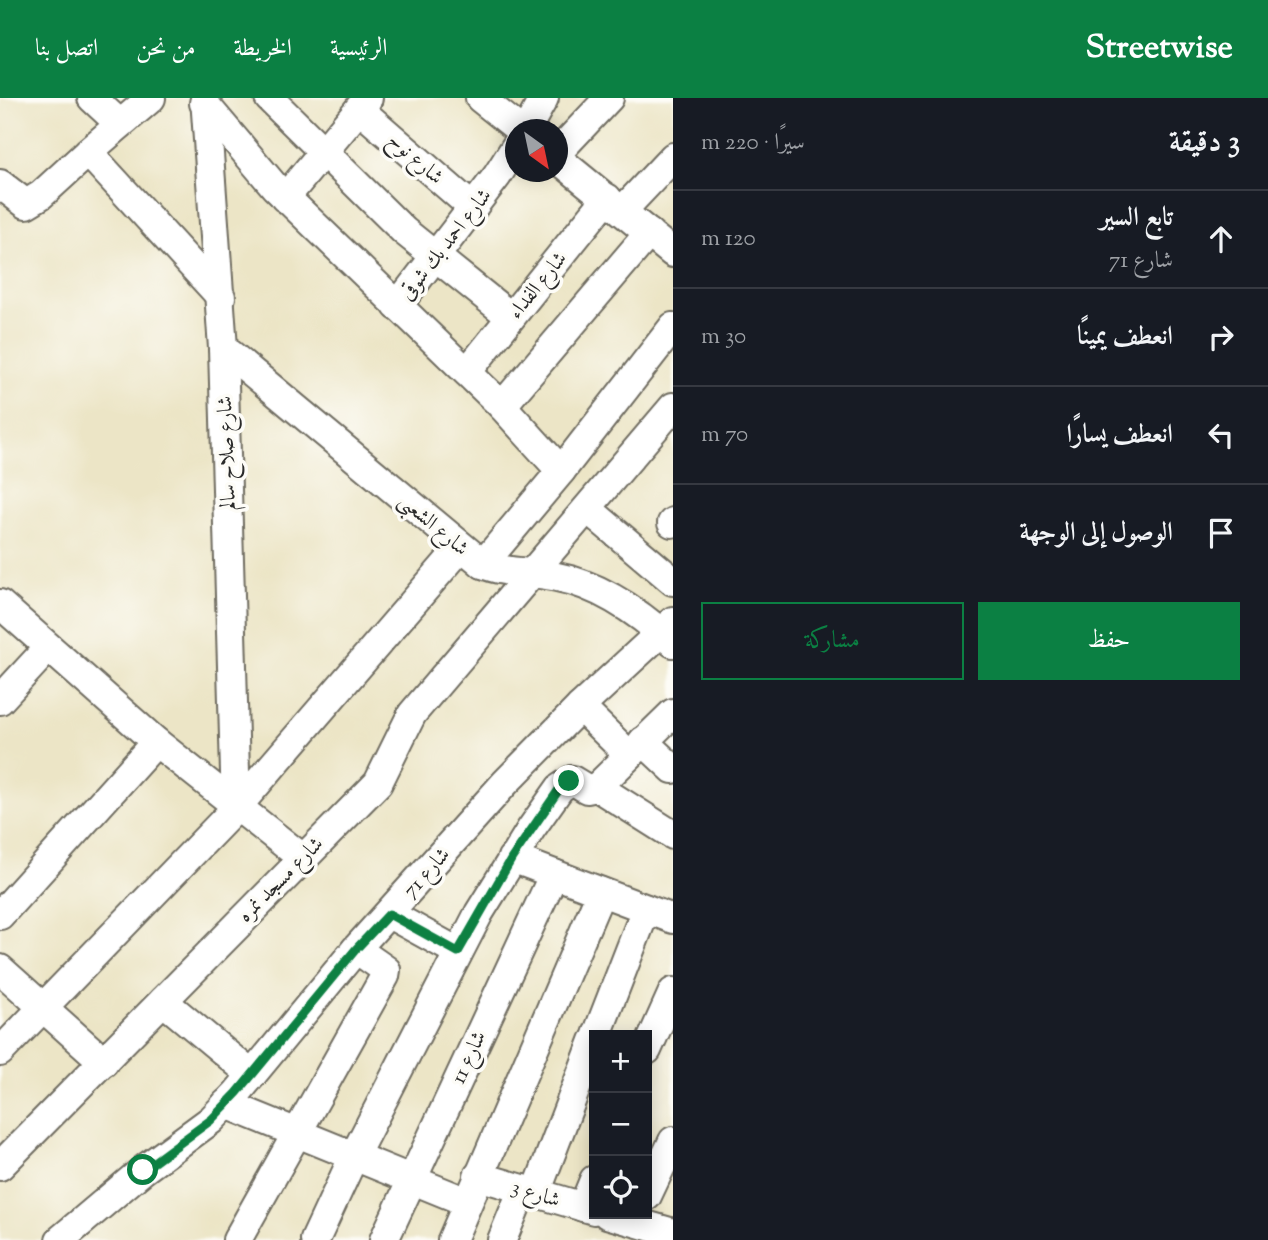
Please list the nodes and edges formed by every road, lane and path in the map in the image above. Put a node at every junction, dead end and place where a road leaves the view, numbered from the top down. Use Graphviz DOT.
graph roads {
  1 [pos="92,98"];
  2 [pos="151,98"];
  3 [pos="269,98"];
  4 [pos="480,98"];
  5 [pos="544,98"];
  6 [pos="609,98"];
  7 [pos="203,100"];
  8 [pos="355,104"];
  9 [pos="506,119"];
  10 [pos="532,119"];
  11 [pos="120,124"];
  12 [pos="568,141"];
  13 [pos="88,152"];
  14 [pos="322,152"];
  15 [pos="673,157"];
  16 [pos="505,162"];
  17 [pos="568,167"];
  18 [pos="0,184"];
  19 [pos="285,198"];
  20 [pos="615,204"];
  21 [pos="473,208"];
  22 [pos="649,233"];
  23 [pos="673,253"];
  24 [pos="434,258"];
  25 [pos="221,297"];
  26 [pos="397,306"];
  27 [pos="511,317"];
  28 [pos="673,327"];
  29 [pos="223,348"];
  30 [pos="467,372"];
  31 [pos="502,406"];
  32 [pos="673,407"];
  33 [pos="561,471"];
  34 [pos="589,510"];
  35 [pos="472,555"];
  36 [pos="534,572"];
  37 [pos="673,581"];
  38 [pos="0,604"];
  39 [pos="669,632"];
  40 [pos="48,648"];
  41 [pos="0,700"];
  42 [pos="580,708"];
  43 [pos="673,713"];
  44 [pos="156,742"];
  45 [pos="636,748"];
  46 [pos="673,769"];
  47 [pos="597,787"];
  48 [pos="236,808"];
  49 [pos="673,835"];
  50 [pos="301,857"];
  51 [pos="512,858"];
  52 [pos="554,874"];
  53 [pos="601,892"];
  54 [pos="646,909"];
  55 [pos="389,914"];
  56 [pos="0,915"];
  57 [pos="673,919"];
  58 [pos="356,949"];
  59 [pos="458,952"];
  60 [pos="0,970"];
  61 [pos="673,992"];
  62 [pos="163,1001"];
  63 [pos="42,1007"];
  64 [pos="599,1030"];
  65 [pos="652,1040"];
  66 [pos="0,1052"];
  67 [pos="589,1053"];
  68 [pos="104,1062"];
  69 [pos="252,1075"];
  70 [pos="226,1104"];
  71 [pos="294,1134"];
  72 [pos="673,1141"];
  73 [pos="353,1158"];
  74 [pos="0,1166"];
  75 [pos="478,1176"];
  76 [pos="411,1179"];
  77 [pos="652,1185"];
  78 [pos="530,1191"];
  79 [pos="467,1202"];
  80 [pos="589,1208"];
  81 [pos="638,1219"];
  82 [pos="673,1233"];
  83 [pos="60,1240"];
  84 [pos="237,1240"];
  85 [pos="315,1240"];
  86 [pos="384,1240"];
  87 [pos="452,1240"];
  88 [pos="502,1240"];
  1 -- 11 [label="street"];
  2 -- 11 [label="street"];
  3 -- 14 [label="street"];
  4 -- 9 [label="street"];
  5 -- 10 [label="street"];
  6 -- 12 [label="street"];
  7 -- 19 [label="street"];
  7 -- 25 [label="street, شارع صلاح سالم"];
  8 -- 14 [label="street"];
  8 -- 21 [label="street, شارع نوح"];
  11 -- 13 [label="street"];
  13 -- 18 [label="street"];
  13 -- 25 [label="street"];
  14 -- 19 [label="street"];
  14 -- 24 [label="street"];
  15 -- 20 [label="street, شارع الفداء"];
  16 -- 21 [label="street, شارع احمد بك شوقى"];
  17 -- 20 [label="street"];
  19 -- 26 [label="street"];
  20 -- 22 [label="street"];
  20 -- 27 [label="street, شارع الفداء"];
  21 -- 24 [label="street, شارع احمد بك شوقى"];
  22 -- 23 [label="street"];
  22 -- 31 [label="street"];
  24 -- 26 [label="street, شارع احمد بك شوقى"];
  24 -- 27 [label="street"];
  25 -- 29 [label="street, شارع صلاح سالم"];
  26 -- 30 [label="street"];
  27 -- 30 [label="street, شارع الفداء"];
  28 -- 33 [label="street"];
  29 -- 35 [label="street, شارع الشعبى"];
  29 -- 48 [label="street, شارع صلاح سالم"];
  30 -- 31 [label="street"];
  31 -- 33 [label="street"];
  32 -- 34 [label="street, شارع مسجد نمره"];
  33 -- 35 [label="street"];
  34 -- 36 [label="street, شارع مسجد نمره"];
  34 -- 37 [label="street"];
  35 -- 36 [label="street, شارع الشعبى"];
  35 -- 48 [label="street"];
  36 -- 39 [label="street, شارع الشعبى"];
  36 -- 50 [label="street, شارع مسجد نمره"];
  38 -- 40 [label="street"];
  39 -- 42 [label="street, شارع 71"];
  40 -- 41 [label="street"];
  40 -- 44 [label="street"];
  42 -- 45 [label="street"];
  42 -- 55 [label="street, شارع 71"];
  43 -- 45 [label="street"];
  44 -- 48 [label="street"];
  44 -- 56 [label="street"];
  45 -- 46 [label="street"];
  45 -- 47 [label="street"];
  47 -- 49 [label="street"];
  47 -- 51 [label="street"];
  48 -- 50 [label="street"];
  48 -- 63 [label="street"];
  50 -- 62 [label="street, شارع مسجد نمره"];
  51 -- 52 [label="street"];
  51 -- 59 [label="street"];
  52 -- 53 [label="street"];
  52 -- 76 [label="street, شارع 11"];
  53 -- 54 [label="street"];
  53 -- 75 [label="street"];
  54 -- 57 [label="street"];
  54 -- 64 [label="street"];
  55 -- 58 [label="street, شارع 71"];
  55 -- 59 [label="street"];
  58 -- 69 [label="street, شارع 71"];
  58 -- 71 [label="street"];
  59 -- 73 [label="street"];
  60 -- 63 [label="street"];
  61 -- 65 [label="street"];
  62 -- 68 [label="street, شارع مسجد نمره"];
  62 -- 69 [label="street"];
  63 -- 66 [label="street"];
  63 -- 68 [label="street"];
  67 -- 78 [label="street"];
  68 -- 74 [label="street, شارع مسجد نمره"];
  69 -- 70 [label="street, شارع 71"];
  70 -- 71 [label="street"];
  70 -- 83 [label="street, شارع 71"];
  71 -- 73 [label="street"];
  71 -- 84 [label="street"];
  72 -- 77 [label="street"];
  73 -- 76 [label="street"];
  73 -- 85 [label="street"];
  75 -- 78 [label="street, شارع 3"];
  75 -- 79 [label="street"];
  76 -- 79 [label="street"];
  76 -- 86 [label="street, شارع 11"];
  78 -- 80 [label="street, شارع 3"];
  78 -- 88 [label="street"];
  79 -- 87 [label="street"];
  81 -- 82 [label="street, شارع 3"];
}
